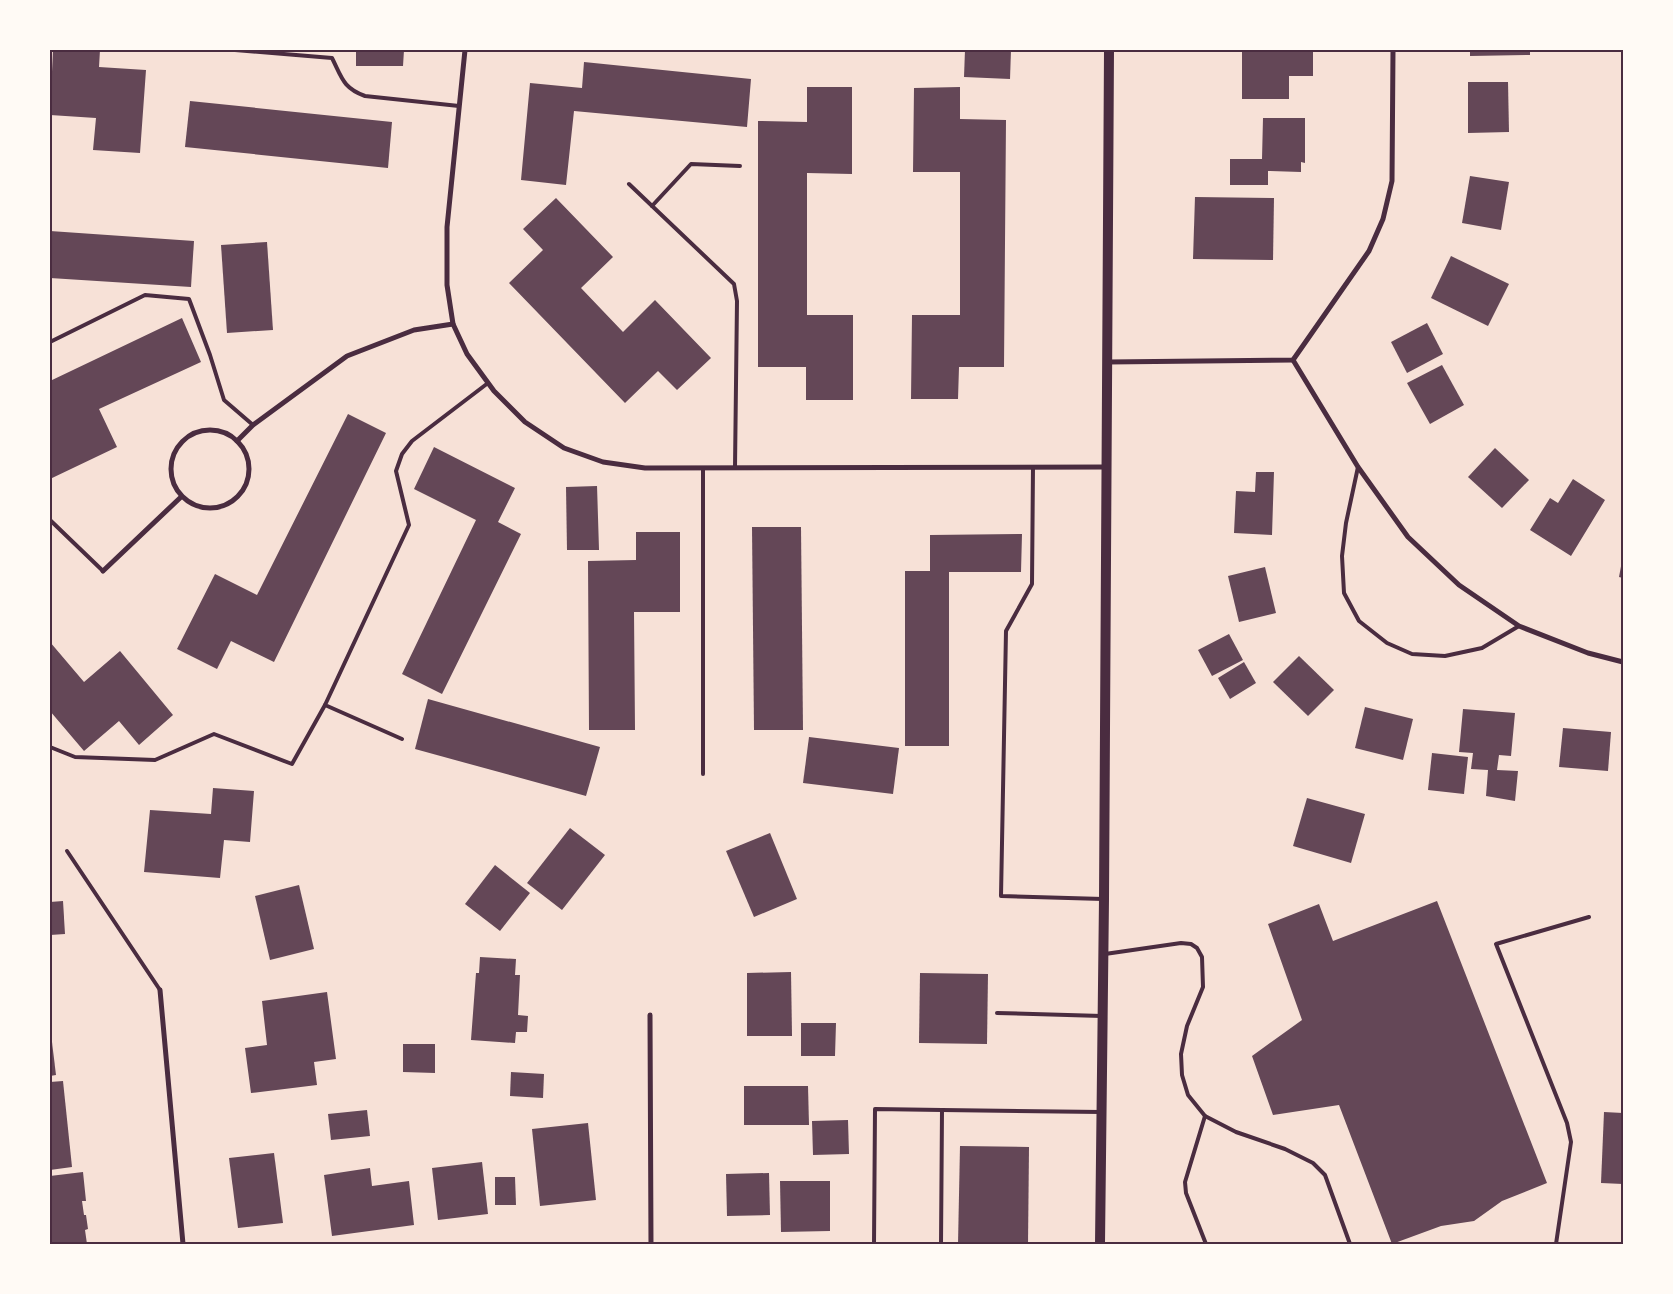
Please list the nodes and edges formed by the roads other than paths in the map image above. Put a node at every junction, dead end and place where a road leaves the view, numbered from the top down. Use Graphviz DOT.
graph roads {
  1 [pos="235,50"];
  2 [pos="465,50"];
  3 [pos="1110,50"];
  4 [pos="1393,50"];
  5 [pos="459,106"];
  6 [pos="740,166"];
  7 [pos="629,184"];
  8 [pos="652,206"];
  9 [pos="454,324"];
  10 [pos="50,342"];
  11 [pos="1293,360"];
  12 [pos="1108,362"];
  13 [pos="488,383"];
  14 [pos="253,425"];
  15 [pos="237,441"];
  16 [pos="1107,467"];
  17 [pos="1358,467"];
  18 [pos="703,468"];
  19 [pos="734,468"];
  20 [pos="1033,468"];
  21 [pos="182,497"];
  22 [pos="50,520"];
  23 [pos="103,571"];
  24 [pos="1519,626"];
  25 [pos="1623,662"];
  26 [pos="325,704"];
  27 [pos="402,739"];
  28 [pos="50,747"];
  29 [pos="703,774"];
  30 [pos="67,851"];
  31 [pos="1104,900"];
  32 [pos="1589,917"];
  33 [pos="1102,954"];
  34 [pos="160,990"];
  35 [pos="997,1013"];
  36 [pos="650,1015"];
  37 [pos="1102,1016"];
  38 [pos="942,1110"];
  39 [pos="1101,1112"];
  40 [pos="1205,1116"];
  41 [pos="183,1244"];
  42 [pos="651,1244"];
  43 [pos="874,1244"];
  44 [pos="941,1244"];
  45 [pos="1100,1244"];
  46 [pos="1206,1244"];
  47 [pos="1350,1244"];
  48 [pos="1556,1244"];
  1 -- 5 [label="lane"];
  2 -- 5 [label="street"];
  3 -- 12 [label="main road"];
  4 -- 11 [label="street"];
  5 -- 9 [label="street"];
  6 -- 8 [label="lane"];
  7 -- 8 [label="lane"];
  8 -- 19 [label="lane"];
  9 -- 13 [label="street"];
  9 -- 14 [label="street"];
  10 -- 14 [label="lane"];
  11 -- 12 [label="street"];
  11 -- 17 [label="street"];
  12 -- 16 [label="main road"];
  13 -- 18 [label="street"];
  13 -- 26 [label="lane"];
  14 -- 15 [label="street"];
  15 -- 21 [label="street"];
  15 -- 21 [label="street"];
  16 -- 20 [label="street"];
  16 -- 31 [label="main road"];
  17 -- 24 [label="street"];
  17 -- 24 [label="lane"];
  18 -- 19 [label="street"];
  18 -- 29 [label="lane"];
  19 -- 20 [label="street"];
  20 -- 31 [label="lane"];
  21 -- 23 [label="street"];
  22 -- 23 [label="lane"];
  24 -- 25 [label="street"];
  26 -- 27 [label="lane"];
  26 -- 28 [label="lane"];
  30 -- 34 [label="lane"];
  31 -- 33 [label="main road"];
  32 -- 48 [label="lane"];
  33 -- 37 [label="main road"];
  33 -- 40 [label="lane"];
  34 -- 41 [label="street"];
  35 -- 37 [label="lane"];
  36 -- 42 [label="street"];
  37 -- 39 [label="main road"];
  38 -- 39 [label="lane"];
  38 -- 43 [label="lane"];
  38 -- 44 [label="lane"];
  39 -- 45 [label="main road"];
  40 -- 46 [label="lane"];
  40 -- 47 [label="lane"];
}
